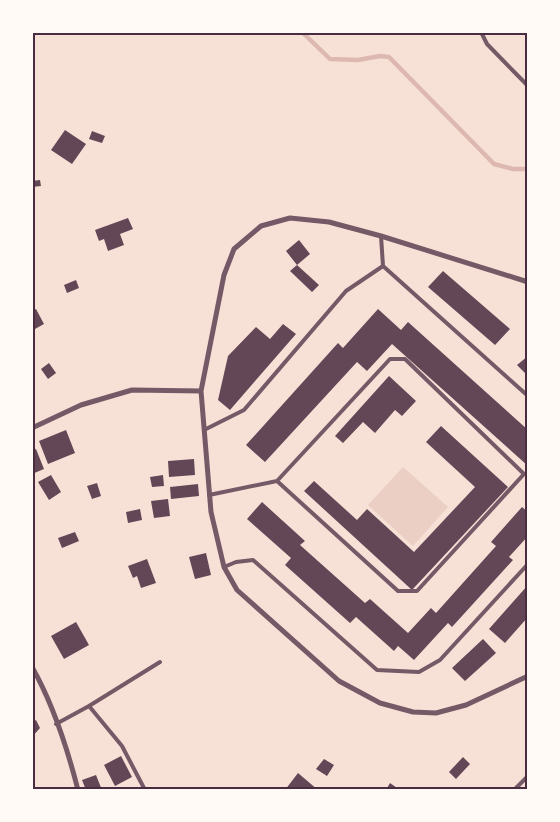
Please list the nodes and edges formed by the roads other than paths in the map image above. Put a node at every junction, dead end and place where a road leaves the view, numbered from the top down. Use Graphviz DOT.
graph roads {
  1 [pos="481,32"];
  2 [pos="528,86"];
  3 [pos="381,236"];
  4 [pos="383,266"];
  5 [pos="528,282"];
  6 [pos="201,391"];
  7 [pos="528,396"];
  8 [pos="32,428"];
  9 [pos="204,430"];
  10 [pos="524,474"];
  11 [pos="528,478"];
  12 [pos="277,481"];
  13 [pos="209,495"];
  14 [pos="528,564"];
  15 [pos="224,567"];
  16 [pos="160,662"];
  17 [pos="32,667"];
  18 [pos="528,676"];
  19 [pos="89,706"];
  20 [pos="56,724"];
  21 [pos="528,776"];
  22 [pos="78,790"];
  23 [pos="145,790"];
  24 [pos="514,790"];
  1 -- 2 [label="lane"];
  3 -- 4 [label="lane"];
  3 -- 5 [label="street"];
  3 -- 6 [label="street"];
  4 -- 7 [label="lane"];
  4 -- 9 [label="lane"];
  6 -- 8 [label="street"];
  6 -- 9 [label="street"];
  9 -- 13 [label="street"];
  10 -- 11 [label="lane"];
  10 -- 12 [label="lane"];
  10 -- 12 [label="lane"];
  12 -- 13 [label="lane"];
  13 -- 15 [label="street"];
  14 -- 15 [label="lane"];
  15 -- 18 [label="street"];
  16 -- 19 [label="lane"];
  17 -- 20 [label="street"];
  19 -- 20 [label="lane"];
  19 -- 23 [label="lane"];
  20 -- 22 [label="street"];
  21 -- 24 [label="lane"];
}
